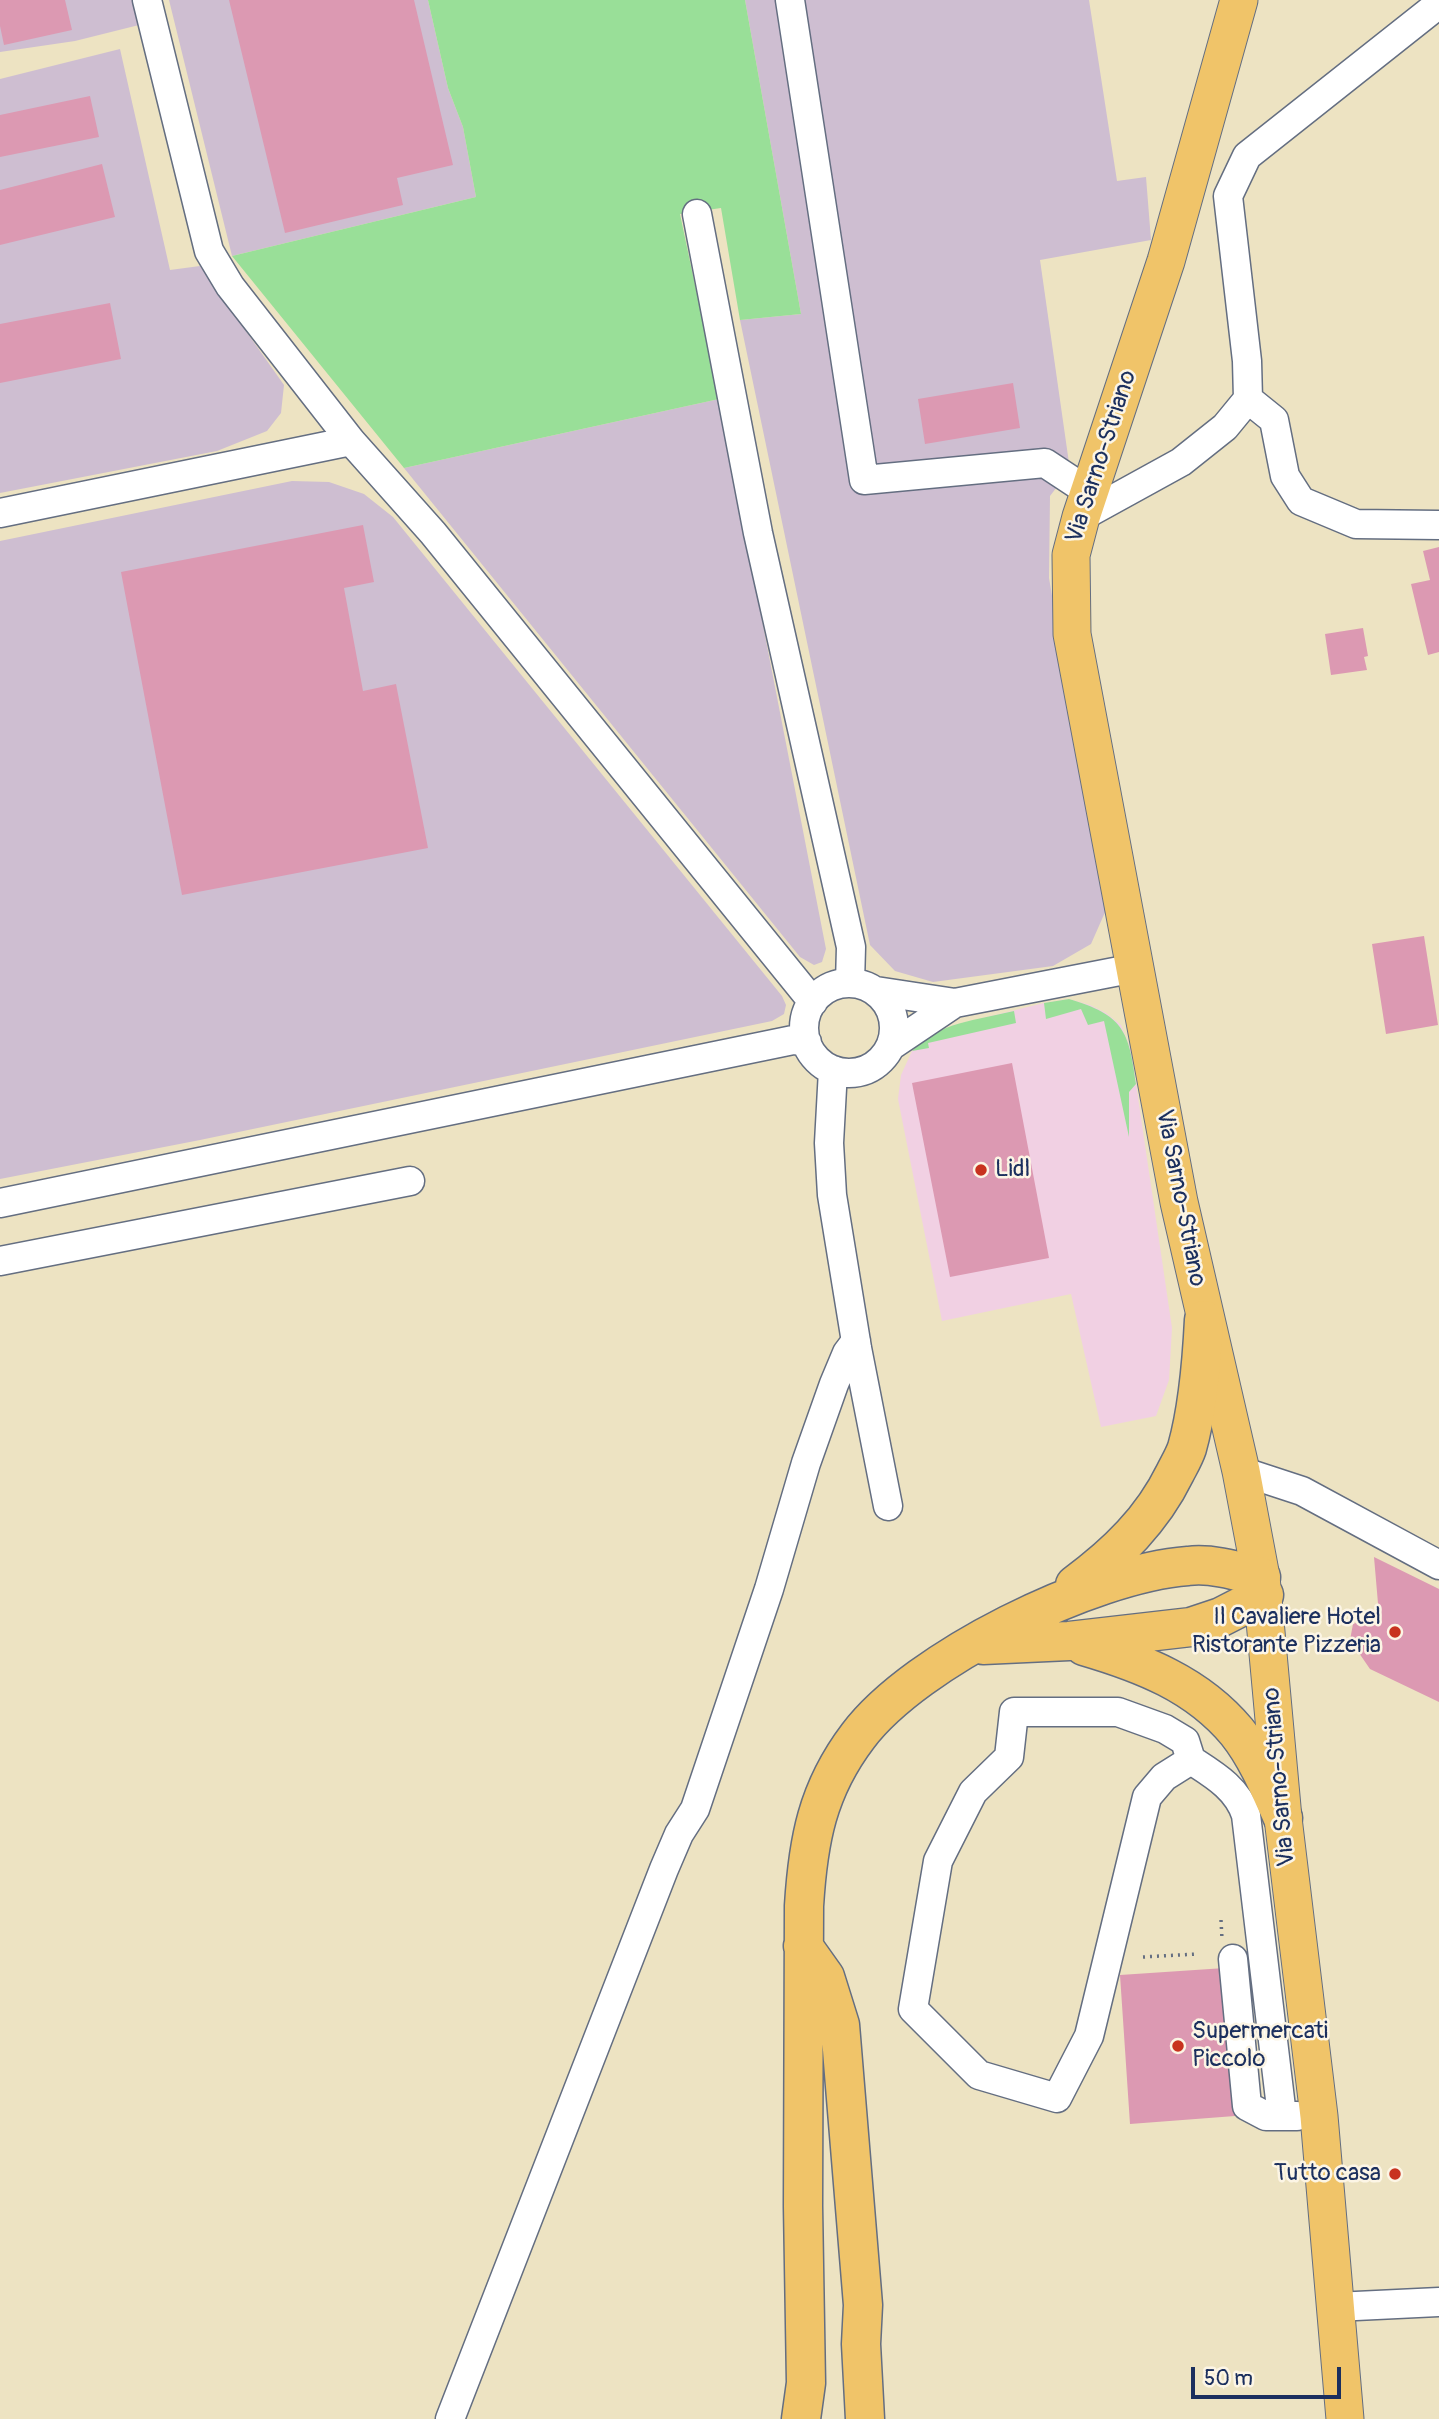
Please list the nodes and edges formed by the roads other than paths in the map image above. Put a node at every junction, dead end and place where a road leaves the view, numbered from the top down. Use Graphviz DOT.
graph roads {
  1 [pos="147,0"];
  2 [pos="790,0"];
  3 [pos="1239,0"];
  4 [pos="1439,4"];
  5 [pos="697,214"];
  6 [pos="1248,399"];
  7 [pos="351,441"];
  8 [pos="1085,505"];
  9 [pos="0,513"];
  10 [pos="1439,525"];
  11 [pos="1135,968"];
  12 [pos="863,987"];
  13 [pos="813,1002"];
  14 [pos="955,1003"];
  15 [pos="807,1041"];
  16 [pos="891,1046"];
  17 [pos="833,1070"];
  18 [pos="410,1181"];
  19 [pos="0,1203"];
  20 [pos="0,1261"];
  21 [pos="1204,1320"];
  22 [pos="856,1341"];
  23 [pos="1241,1471"];
  24 [pos="888,1506"];
  25 [pos="1439,1565"];
  26 [pos="1263,1586"];
  27 [pos="1050,1604"];
  28 [pos="1069,1641"];
  29 [pos="972,1646"];
  30 [pos="1191,1760"];
  31 [pos="1283,1818"];
  32 [pos="802,1944"];
  33 [pos="1228,1954"];
  34 [pos="1282,2116"];
  35 [pos="1319,2116"];
  36 [pos="803,2206"];
  37 [pos="1439,2302"];
  38 [pos="1335,2307"];
  39 [pos="861,2344"];
  40 [pos="450,2419"];
  41 [pos="801,2419"];
  42 [pos="828,2419"];
  43 [pos="866,2419"];
  44 [pos="881,2419"];
  45 [pos="1345,2419"];
  1 -- 7 [label="street"];
  2 -- 8 [label="street"];
  3 -- 8 [label="main road, Via Sarno-Striano"];
  4 -- 6 [label="street"];
  5 -- 12 [label="street"];
  6 -- 8 [label="street"];
  6 -- 10 [label="street"];
  7 -- 9 [label="street"];
  7 -- 13 [label="street"];
  8 -- 11 [label="main road, Via Sarno-Striano"];
  11 -- 14 [label="street"];
  11 -- 21 [label="main road, Via Sarno-Striano"];
  12 -- 13 [label="street"];
  12 -- 14 [label="street"];
  12 -- 16 [label="street"];
  13 -- 15 [label="street"];
  14 -- 16 [label="street"];
  15 -- 17 [label="street"];
  15 -- 19 [label="street"];
  16 -- 17 [label="street"];
  17 -- 22 [label="street"];
  18 -- 20 [label="street"];
  21 -- 23 [label="main road, Via Sarno-Striano"];
  21 -- 27 [label="highway"];
  22 -- 24 [label="street"];
  22 -- 40 [label="street"];
  23 -- 25 [label="street"];
  23 -- 26 [label="main road, Via Sarno-Striano"];
  26 -- 27 [label="highway"];
  26 -- 28 [label="highway"];
  26 -- 31 [label="main road, Via Sarno-Striano"];
  27 -- 29 [label="highway"];
  28 -- 29 [label="highway"];
  28 -- 31 [label="highway"];
  29 -- 32 [label="highway"];
  30 -- 30 [label="street"];
  30 -- 34 [label="street"];
  31 -- 35 [label="main road, Via Sarno-Striano"];
  32 -- 36 [label="highway"];
  32 -- 39 [label="highway"];
  33 -- 34 [label="street"];
  34 -- 35 [label="street"];
  35 -- 38 [label="main road, Via Sarno-Striano"];
  36 -- 41 [label="highway"];
  36 -- 42 [label="highway"];
  37 -- 38 [label="street"];
  38 -- 45 [label="main road, Via Sarno-Striano"];
  39 -- 43 [label="highway"];
  39 -- 44 [label="highway"];
}
